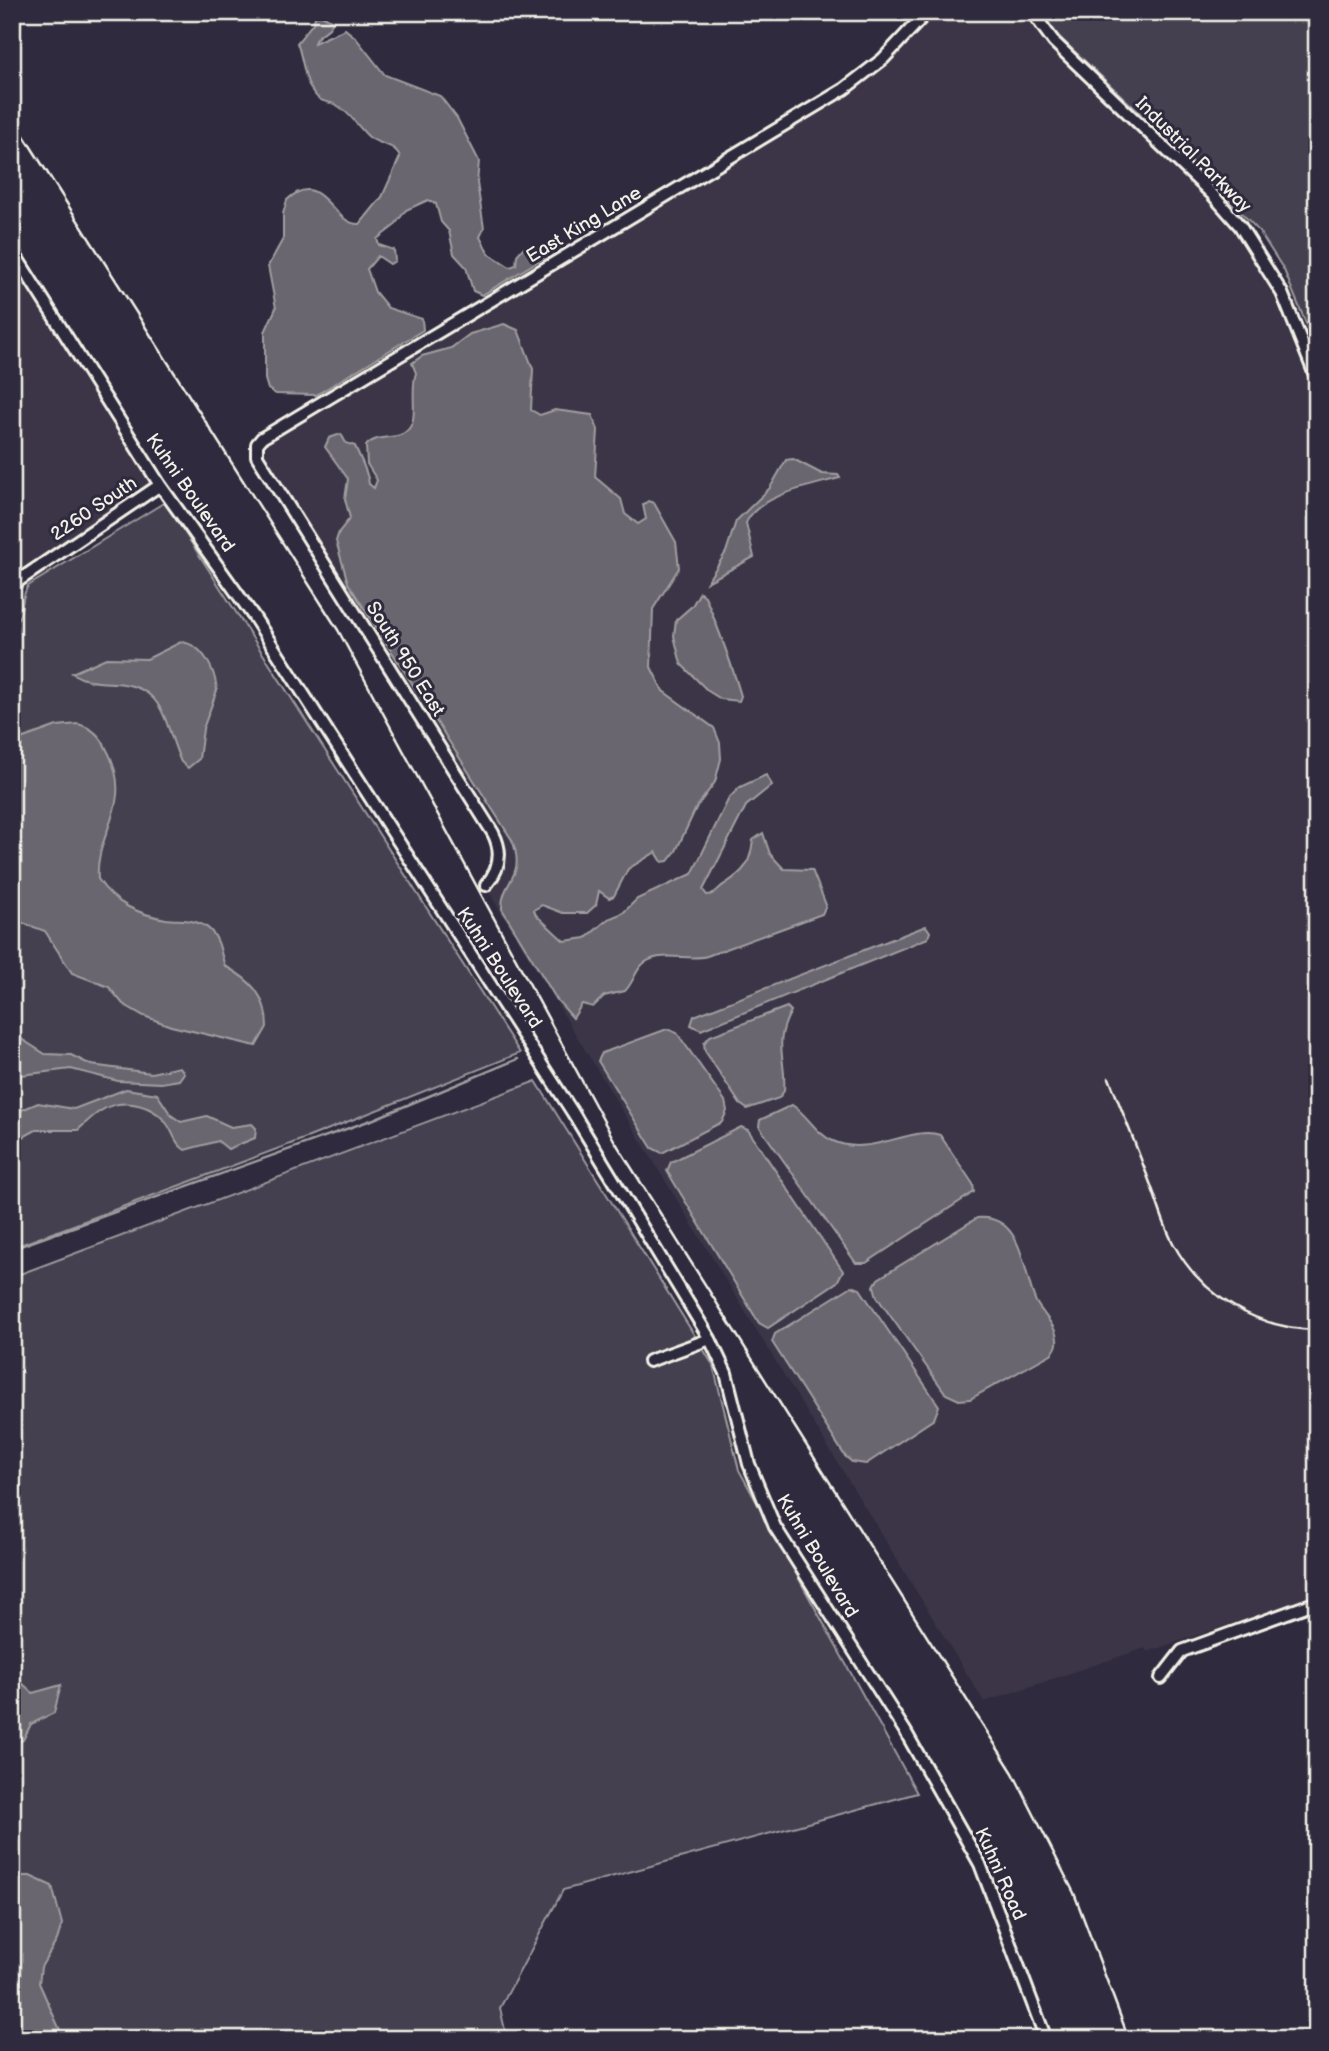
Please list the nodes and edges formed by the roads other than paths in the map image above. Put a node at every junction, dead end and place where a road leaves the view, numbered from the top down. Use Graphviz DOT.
graph roads {
  1 [pos="927,12"];
  2 [pos="1032,12"];
  3 [pos="12,250"];
  4 [pos="1317,380"];
  5 [pos="257,456"];
  6 [pos="160,485"];
  7 [pos="12,585"];
  8 [pos="486,885"];
  9 [pos="710,1339"];
  10 [pos="649,1361"];
  11 [pos="1317,1602"];
  12 [pos="1161,1678"];
  13 [pos="905,1731"];
  14 [pos="1046,2039"];
  1 -- 5 [label="street, East King Lane"];
  2 -- 4 [label="street, Industrial Parkway"];
  3 -- 6 [label="street, Kuhni Boulevard"];
  5 -- 8 [label="street, South 950 East"];
  6 -- 7 [label="street, 2260 South"];
  6 -- 9 [label="street, Kuhni Boulevard"];
  9 -- 10 [label="street"];
  9 -- 13 [label="street, Kuhni Boulevard"];
  11 -- 12 [label="street"];
  13 -- 14 [label="street, Kuhni Road"];
}
